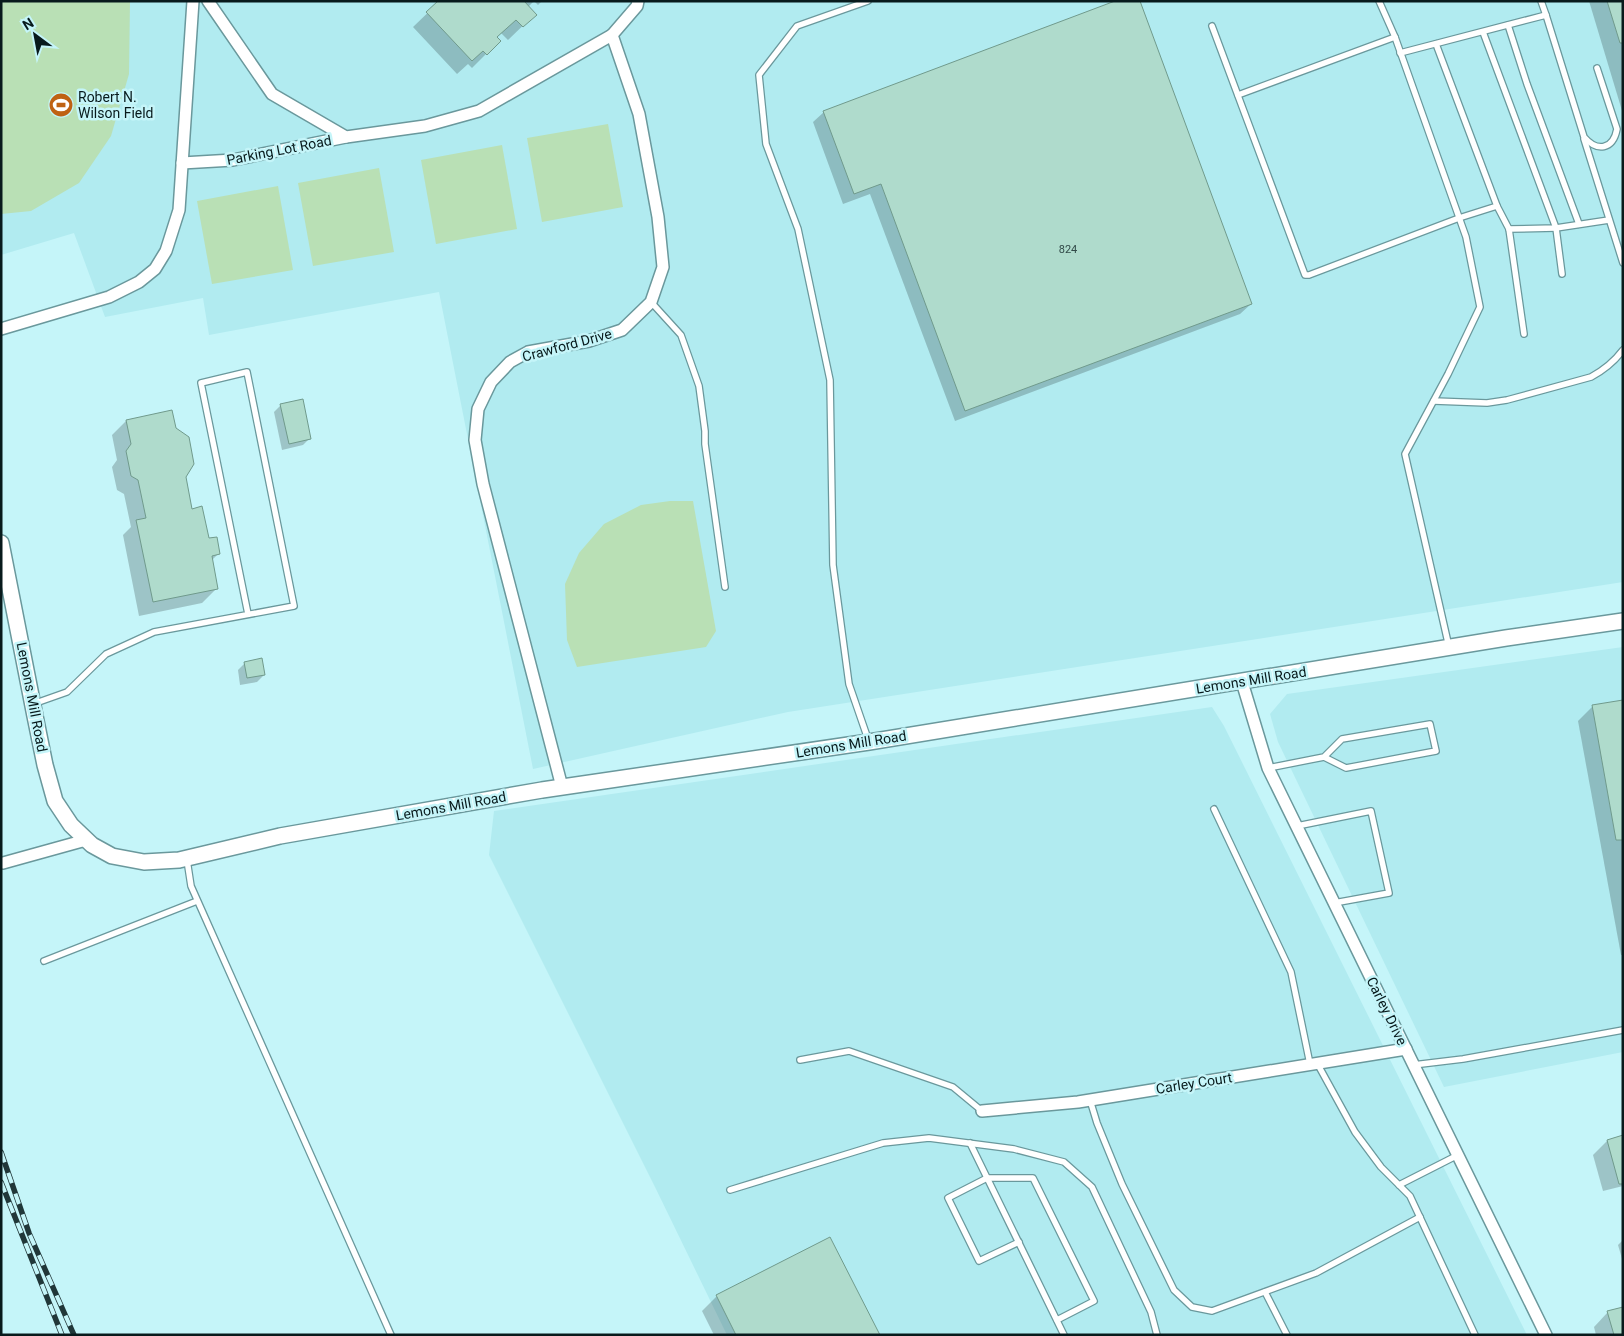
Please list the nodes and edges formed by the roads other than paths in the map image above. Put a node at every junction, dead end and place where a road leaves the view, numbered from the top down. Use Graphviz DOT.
graph roads {
  1 [pos="193,1"];
  2 [pos="208,1"];
  3 [pos="638,1"];
  4 [pos="868,1"];
  5 [pos="1379,1"];
  6 [pos="1541,1"];
  7 [pos="1546,15"];
  8 [pos="1508,25"];
  9 [pos="1212,26"];
  10 [pos="1483,32"];
  11 [pos="612,35"];
  12 [pos="1395,37"];
  13 [pos="1436,44"];
  14 [pos="1400,53"];
  15 [pos="1597,68"];
  16 [pos="1238,95"];
  17 [pos="346,137"];
  18 [pos="1584,137"];
  19 [pos="182,163"];
  20 [pos="1498,206"];
  21 [pos="1459,218"];
  22 [pos="1609,220"];
  23 [pos="1580,224"];
  24 [pos="1556,228"];
  25 [pos="1509,229"];
  26 [pos="1623,263"];
  27 [pos="1562,274"];
  28 [pos="651,302"];
  29 [pos="1,329"];
  30 [pos="1524,334"];
  31 [pos="1623,350"];
  32 [pos="1434,401"];
  33 [pos="1,543"];
  34 [pos="725,588"];
  35 [pos="248,614"];
  36 [pos="1623,621"];
  37 [pos="1449,648"];
  38 [pos="1242,682"];
  39 [pos="33,704"];
  40 [pos="869,742"];
  41 [pos="1324,757"];
  42 [pos="1268,768"];
  43 [pos="562,787"];
  44 [pos="1214,809"];
  45 [pos="1297,826"];
  46 [pos="86,840"];
  47 [pos="187,858"];
  48 [pos="3,863"];
  49 [pos="198,901"];
  50 [pos="1334,903"];
  51 [pos="44,961"];
  52 [pos="1623,1030"];
  53 [pos="1406,1049"];
  54 [pos="800,1060"];
  55 [pos="1314,1064"];
  56 [pos="1413,1064"];
  57 [pos="1090,1100"];
  58 [pos="982,1111"];
  59 [pos="970,1143"];
  60 [pos="1458,1155"];
  61 [pos="987,1178"];
  62 [pos="1399,1185"];
  63 [pos="730,1190"];
  64 [pos="1420,1217"];
  65 [pos="1018,1242"];
  66 [pos="1265,1292"];
  67 [pos="1057,1320"];
  68 [pos="391,1335"];
  69 [pos="1064,1335"];
  70 [pos="1157,1335"];
  71 [pos="1286,1335"];
  72 [pos="1475,1335"];
  73 [pos="1546,1335"];
  1 -- 19 [label="street"];
  2 -- 17 [label="street"];
  3 -- 11 [label="street"];
  4 -- 40 [label="lane"];
  5 -- 12 [label="lane"];
  6 -- 7 [label="lane"];
  7 -- 8 [label="lane"];
  7 -- 18 [label="lane"];
  8 -- 10 [label="lane"];
  8 -- 23 [label="lane"];
  9 -- 16 [label="lane"];
  10 -- 13 [label="lane"];
  10 -- 24 [label="lane"];
  11 -- 17 [label="street, Parking Lot Road"];
  11 -- 28 [label="street, Crawford Drive"];
  12 -- 14 [label="lane"];
  12 -- 16 [label="lane"];
  13 -- 14 [label="lane"];
  13 -- 20 [label="lane"];
  14 -- 21 [label="lane"];
  15 -- 18 [label="lane"];
  16 -- 21 [label="lane"];
  17 -- 19 [label="street, Parking Lot Road"];
  18 -- 22 [label="lane"];
  19 -- 29 [label="street"];
  20 -- 21 [label="lane"];
  20 -- 25 [label="lane"];
  21 -- 32 [label="lane"];
  22 -- 23 [label="lane"];
  22 -- 26 [label="lane"];
  23 -- 24 [label="lane"];
  24 -- 25 [label="lane"];
  24 -- 27 [label="lane"];
  25 -- 30 [label="lane"];
  28 -- 34 [label="lane"];
  28 -- 43 [label="street, Crawford Drive"];
  31 -- 32 [label="lane"];
  32 -- 37 [label="lane"];
  33 -- 39 [label="street, Lemons Mill Road"];
  35 -- 35 [label="lane"];
  35 -- 39 [label="lane"];
  36 -- 37 [label="street, Lemons Mill Road"];
  37 -- 38 [label="street, Lemons Mill Road"];
  38 -- 40 [label="street, Lemons Mill Road"];
  38 -- 42 [label="street, Carley Drive"];
  39 -- 46 [label="street, Lemons Mill Road"];
  40 -- 43 [label="street, Lemons Mill Road"];
  41 -- 41 [label="lane"];
  41 -- 42 [label="lane"];
  42 -- 45 [label="street, Carley Drive"];
  43 -- 47 [label="street, Lemons Mill Road"];
  44 -- 55 [label="lane"];
  45 -- 50 [label="street, Carley Drive"];
  45 -- 50 [label="lane"];
  46 -- 47 [label="street, Lemons Mill Road"];
  46 -- 48 [label="street"];
  47 -- 49 [label="lane"];
  49 -- 51 [label="lane"];
  49 -- 68 [label="lane"];
  50 -- 53 [label="street, Carley Drive"];
  52 -- 56 [label="lane"];
  53 -- 55 [label="street, Carley Court"];
  53 -- 56 [label="street, Carley Drive"];
  54 -- 58 [label="lane"];
  55 -- 57 [label="street, Carley Court"];
  55 -- 62 [label="lane"];
  56 -- 60 [label="street, Carley Drive"];
  57 -- 58 [label="street, Carley Court"];
  57 -- 66 [label="lane"];
  59 -- 61 [label="lane"];
  59 -- 63 [label="lane"];
  59 -- 70 [label="lane"];
  60 -- 62 [label="lane"];
  60 -- 73 [label="street, Carley Drive"];
  61 -- 65 [label="lane"];
  61 -- 65 [label="lane"];
  61 -- 67 [label="lane"];
  62 -- 64 [label="lane"];
  64 -- 66 [label="lane"];
  64 -- 72 [label="lane"];
  65 -- 67 [label="lane"];
  66 -- 71 [label="lane"];
  67 -- 69 [label="lane"];
}
